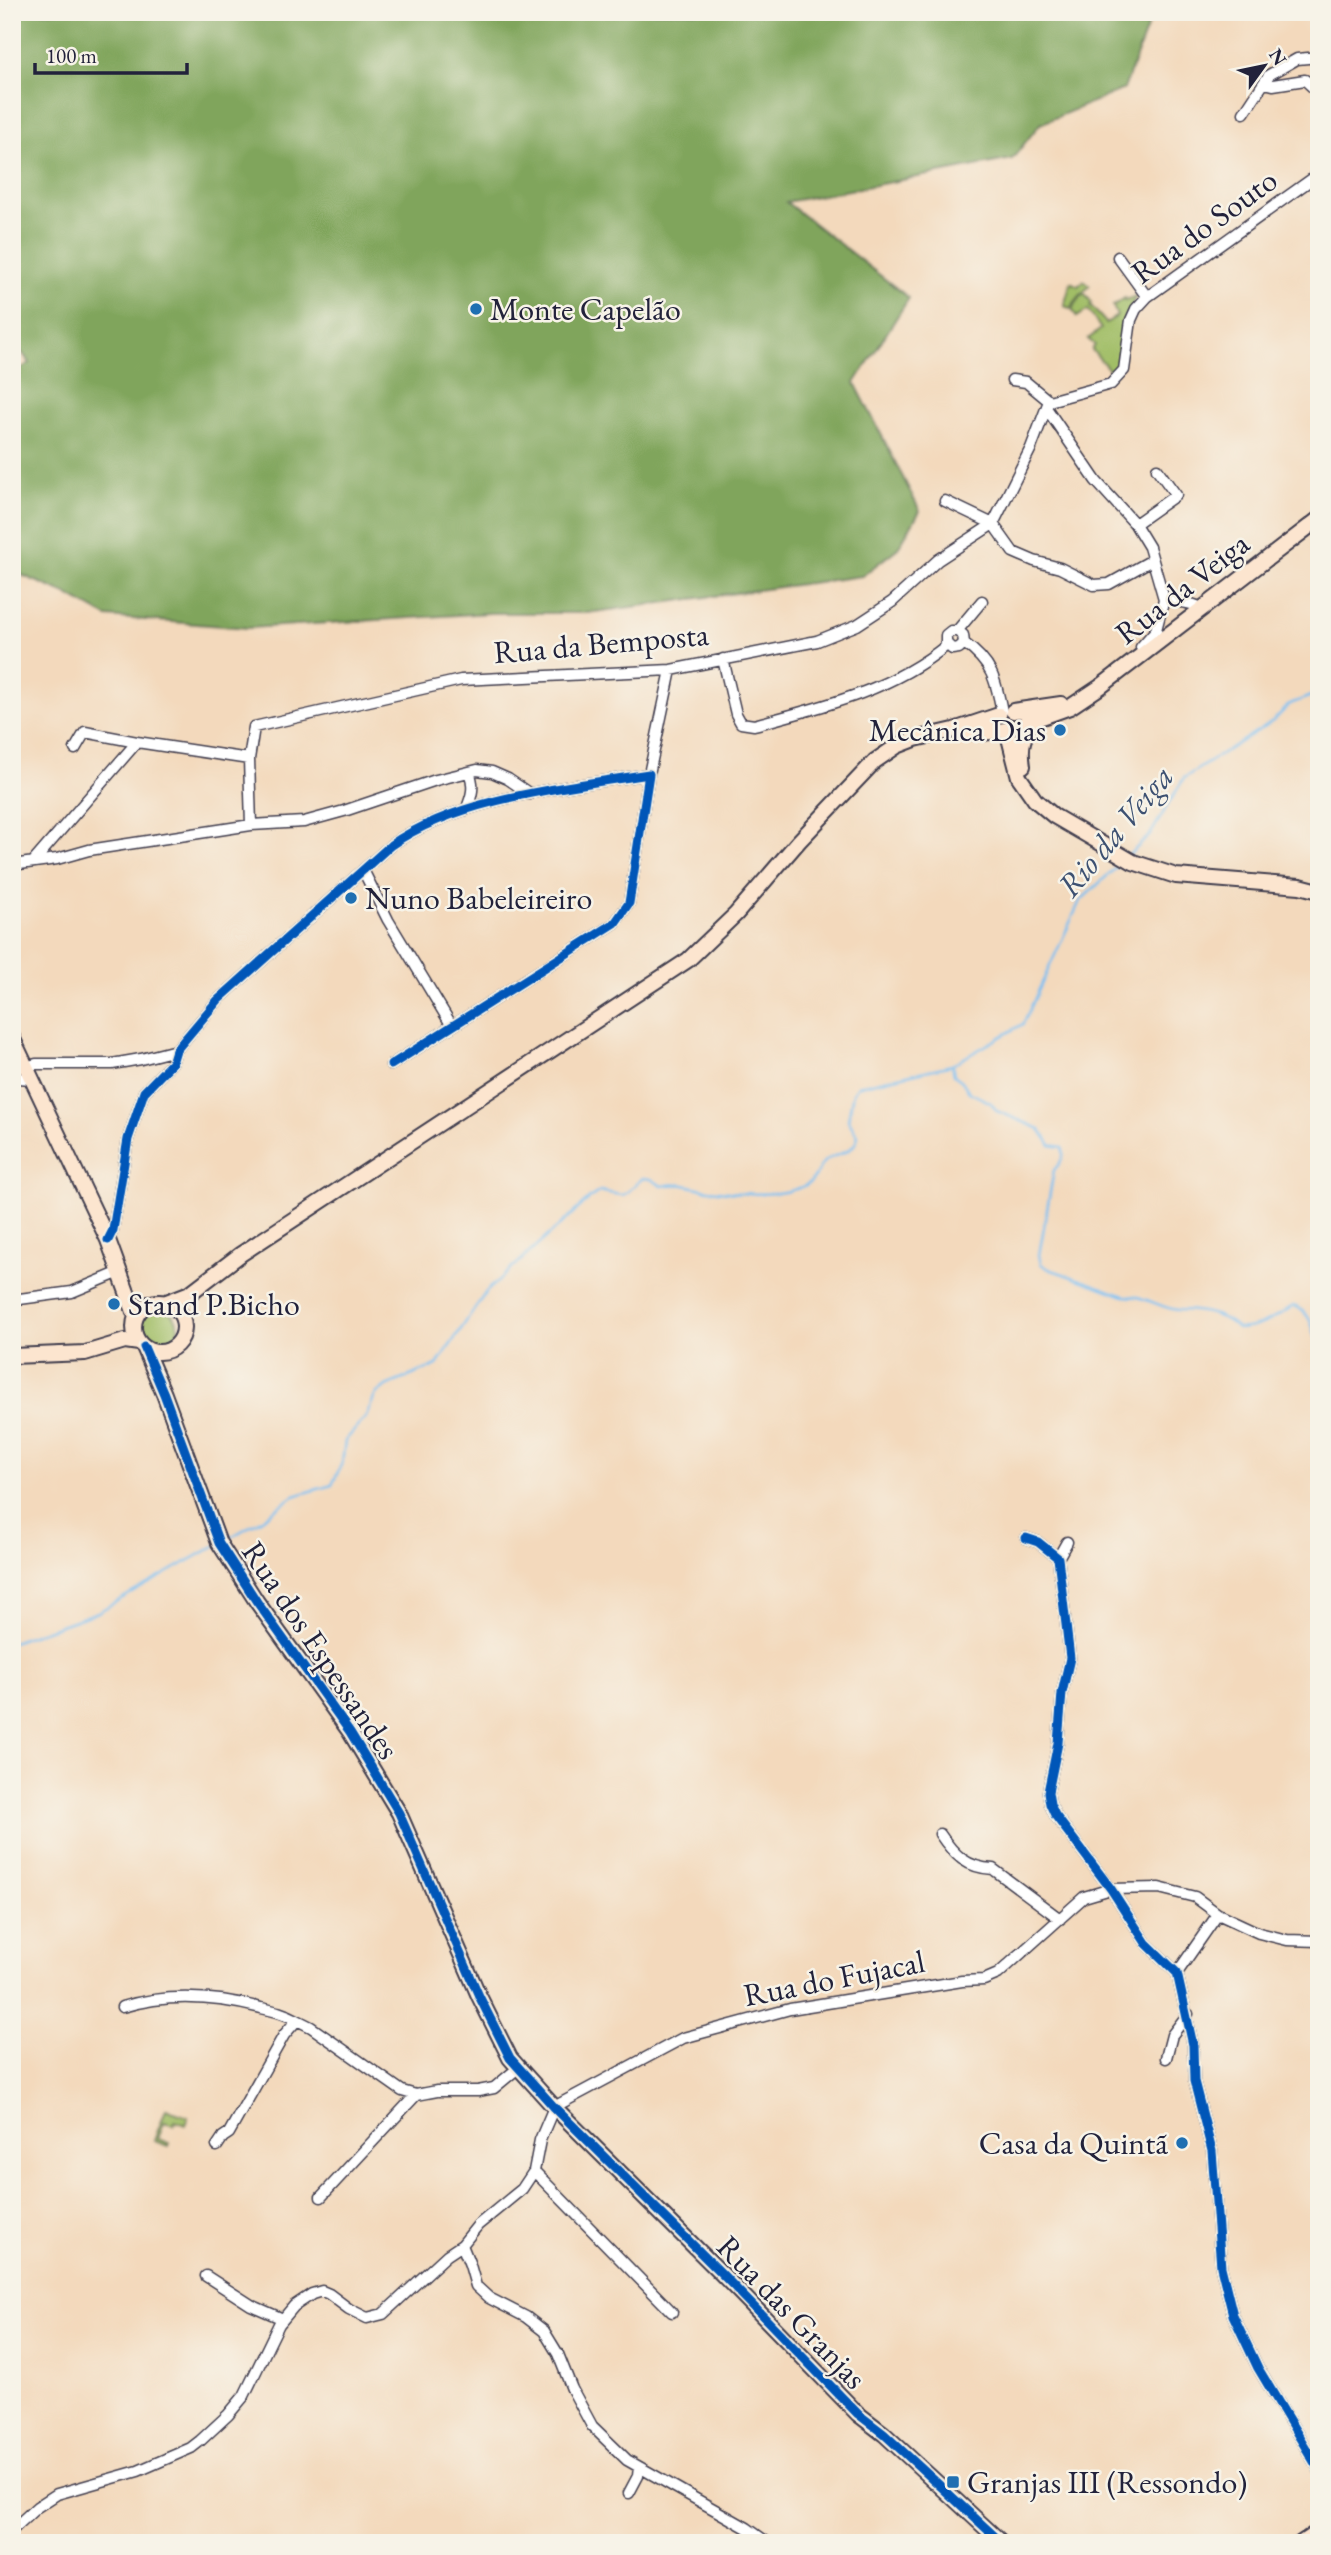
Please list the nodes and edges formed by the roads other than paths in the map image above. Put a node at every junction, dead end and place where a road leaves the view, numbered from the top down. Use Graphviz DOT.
graph roads {
  1 [pos="1319,57"];
  2 [pos="1265,83"];
  3 [pos="1319,93"];
  4 [pos="1244,113"];
  5 [pos="1319,174"];
  6 [pos="1118,257"];
  7 [pos="1147,297"];
  8 [pos="1012,380"];
  9 [pos="1048,405"];
  10 [pos="1157,469"];
  11 [pos="945,501"];
  12 [pos="1319,519"];
  13 [pos="993,524"];
  14 [pos="1135,524"];
  15 [pos="1152,560"];
  16 [pos="1164,599"];
  17 [pos="982,601"];
  18 [pos="1201,608"];
  19 [pos="957,631"];
  20 [pos="964,643"];
  21 [pos="947,646"];
  22 [pos="1143,654"];
  23 [pos="723,659"];
  24 [pos="671,670"];
  25 [pos="1079,700"];
  26 [pos="1006,712"];
  27 [pos="1037,720"];
  28 [pos="1011,729"];
  29 [pos="954,730"];
  30 [pos="982,733"];
  31 [pos="137,742"];
  32 [pos="75,749"];
  33 [pos="1016,751"];
  34 [pos="249,760"];
  35 [pos="469,772"];
  36 [pos="649,774"];
  37 [pos="530,794"];
  38 [pos="466,810"];
  39 [pos="251,825"];
  40 [pos="34,861"];
  41 [pos="12,865"];
  42 [pos="363,870"];
  43 [pos="1319,891"];
  44 [pos="452,1026"];
  45 [pos="12,1037"];
  46 [pos="176,1050"];
  47 [pos="391,1065"];
  48 [pos="23,1073"];
  49 [pos="108,1240"];
  50 [pos="121,1275"];
  51 [pos="190,1293"];
  52 [pos="12,1300"];
  53 [pos="160,1303"];
  54 [pos="135,1319"];
  55 [pos="184,1329"];
  56 [pos="142,1345"];
  57 [pos="97,1348"];
  58 [pos="171,1349"];
  59 [pos="12,1356"];
  60 [pos="164,1394"];
  61 [pos="1026,1538"];
  62 [pos="1067,1542"];
  63 [pos="1058,1558"];
  64 [pos="940,1834"];
  65 [pos="1111,1889"];
  66 [pos="1218,1914"];
  67 [pos="1059,1919"];
  68 [pos="1319,1941"];
  69 [pos="1177,1973"];
  70 [pos="122,2007"];
  71 [pos="1188,2014"];
  72 [pos="297,2020"];
  73 [pos="1166,2058"];
  74 [pos="518,2068"];
  75 [pos="416,2095"];
  76 [pos="554,2108"];
  77 [pos="217,2146"];
  78 [pos="534,2171"];
  79 [pos="321,2197"];
  80 [pos="461,2245"];
  81 [pos="206,2276"];
  82 [pos="672,2312"];
  83 [pos="283,2319"];
  84 [pos="639,2467"];
  85 [pos="1319,2470"];
  86 [pos="629,2493"];
  87 [pos="12,2530"];
  88 [pos="1319,2531"];
  89 [pos="768,2543"];
  90 [pos="1002,2543"];
  91 [pos="1301,2543"];
  1 -- 2 [label="street"];
  2 -- 3 [label="street"];
  2 -- 4 [label="street"];
  5 -- 7 [label="street, Rua do Souto"];
  6 -- 7 [label="street"];
  7 -- 9 [label="street, Rua do Souto"];
  8 -- 9 [label="street"];
  9 -- 13 [label="street"];
  9 -- 14 [label="street"];
  10 -- 14 [label="street"];
  11 -- 13 [label="street"];
  12 -- 18 [label="main road, Rua da Veiga"];
  13 -- 15 [label="street"];
  13 -- 23 [label="street, Rua da Bemposta"];
  14 -- 15 [label="street"];
  15 -- 16 [label="street"];
  16 -- 18 [label="street"];
  16 -- 22 [label="street"];
  17 -- 19 [label="street"];
  18 -- 22 [label="main road, Rua da Veiga"];
  19 -- 20 [label="street"];
  19 -- 21 [label="street"];
  20 -- 21 [label="street"];
  20 -- 26 [label="street"];
  21 -- 23 [label="street"];
  22 -- 25 [label="main road, Rua da Veiga"];
  23 -- 24 [label="street, Rua da Bemposta"];
  24 -- 34 [label="street, Rua da Bemposta"];
  24 -- 36 [label="street"];
  25 -- 26 [label="main road, Rua da Veiga"];
  25 -- 27 [label="main road, Rua da Veiga"];
  26 -- 28 [label="main road"];
  26 -- 29 [label="main road, Rua da Veiga"];
  27 -- 28 [label="main road, Rua da Veiga"];
  27 -- 33 [label="main road"];
  28 -- 30 [label="main road, Rua da Veiga"];
  28 -- 33 [label="main road"];
  29 -- 30 [label="main road"];
  29 -- 51 [label="main road"];
  30 -- 33 [label="main road"];
  31 -- 32 [label="street"];
  31 -- 34 [label="street"];
  31 -- 40 [label="street"];
  33 -- 43 [label="main road"];
  34 -- 39 [label="street"];
  35 -- 37 [label="street"];
  35 -- 38 [label="street"];
  35 -- 39 [label="street"];
  36 -- 37 [label="street"];
  36 -- 44 [label="street"];
  37 -- 38 [label="street"];
  38 -- 42 [label="street"];
  39 -- 40 [label="street"];
  40 -- 41 [label="street"];
  42 -- 44 [label="street"];
  42 -- 46 [label="street"];
  44 -- 47 [label="street"];
  45 -- 48 [label="main road"];
  46 -- 48 [label="street"];
  46 -- 49 [label="street"];
  48 -- 49 [label="main road"];
  49 -- 50 [label="main road"];
  50 -- 52 [label="street"];
  50 -- 53 [label="main road"];
  50 -- 54 [label="main road"];
  51 -- 53 [label="main road"];
  51 -- 55 [label="main road"];
  53 -- 54 [label="main road"];
  53 -- 55 [label="main road"];
  54 -- 56 [label="main road"];
  54 -- 57 [label="main road"];
  55 -- 58 [label="main road"];
  56 -- 57 [label="main road"];
  56 -- 58 [label="main road"];
  56 -- 60 [label="main road, Rua dos Espessandes"];
  57 -- 59 [label="main road"];
  58 -- 60 [label="main road"];
  60 -- 74 [label="main road, Rua dos Espessandes"];
  61 -- 63 [label="street"];
  62 -- 63 [label="street"];
  63 -- 65 [label="street"];
  64 -- 67 [label="street"];
  65 -- 66 [label="street"];
  65 -- 67 [label="street, Rua do Fujacal"];
  65 -- 69 [label="street"];
  66 -- 68 [label="street"];
  66 -- 69 [label="street"];
  67 -- 76 [label="street, Rua do Fujacal"];
  69 -- 71 [label="street"];
  70 -- 72 [label="street"];
  71 -- 73 [label="street"];
  71 -- 85 [label="street"];
  72 -- 75 [label="street"];
  72 -- 77 [label="street"];
  74 -- 75 [label="street"];
  74 -- 76 [label="main road, Rua dos Espessandes"];
  75 -- 79 [label="street"];
  76 -- 78 [label="street"];
  76 -- 90 [label="main road, Rua das Granjas"];
  78 -- 80 [label="street"];
  78 -- 82 [label="street"];
  80 -- 83 [label="street"];
  80 -- 84 [label="street"];
  81 -- 83 [label="street"];
  83 -- 87 [label="street"];
  84 -- 86 [label="street"];
  84 -- 89 [label="street"];
  88 -- 91 [label="main road"];
}
